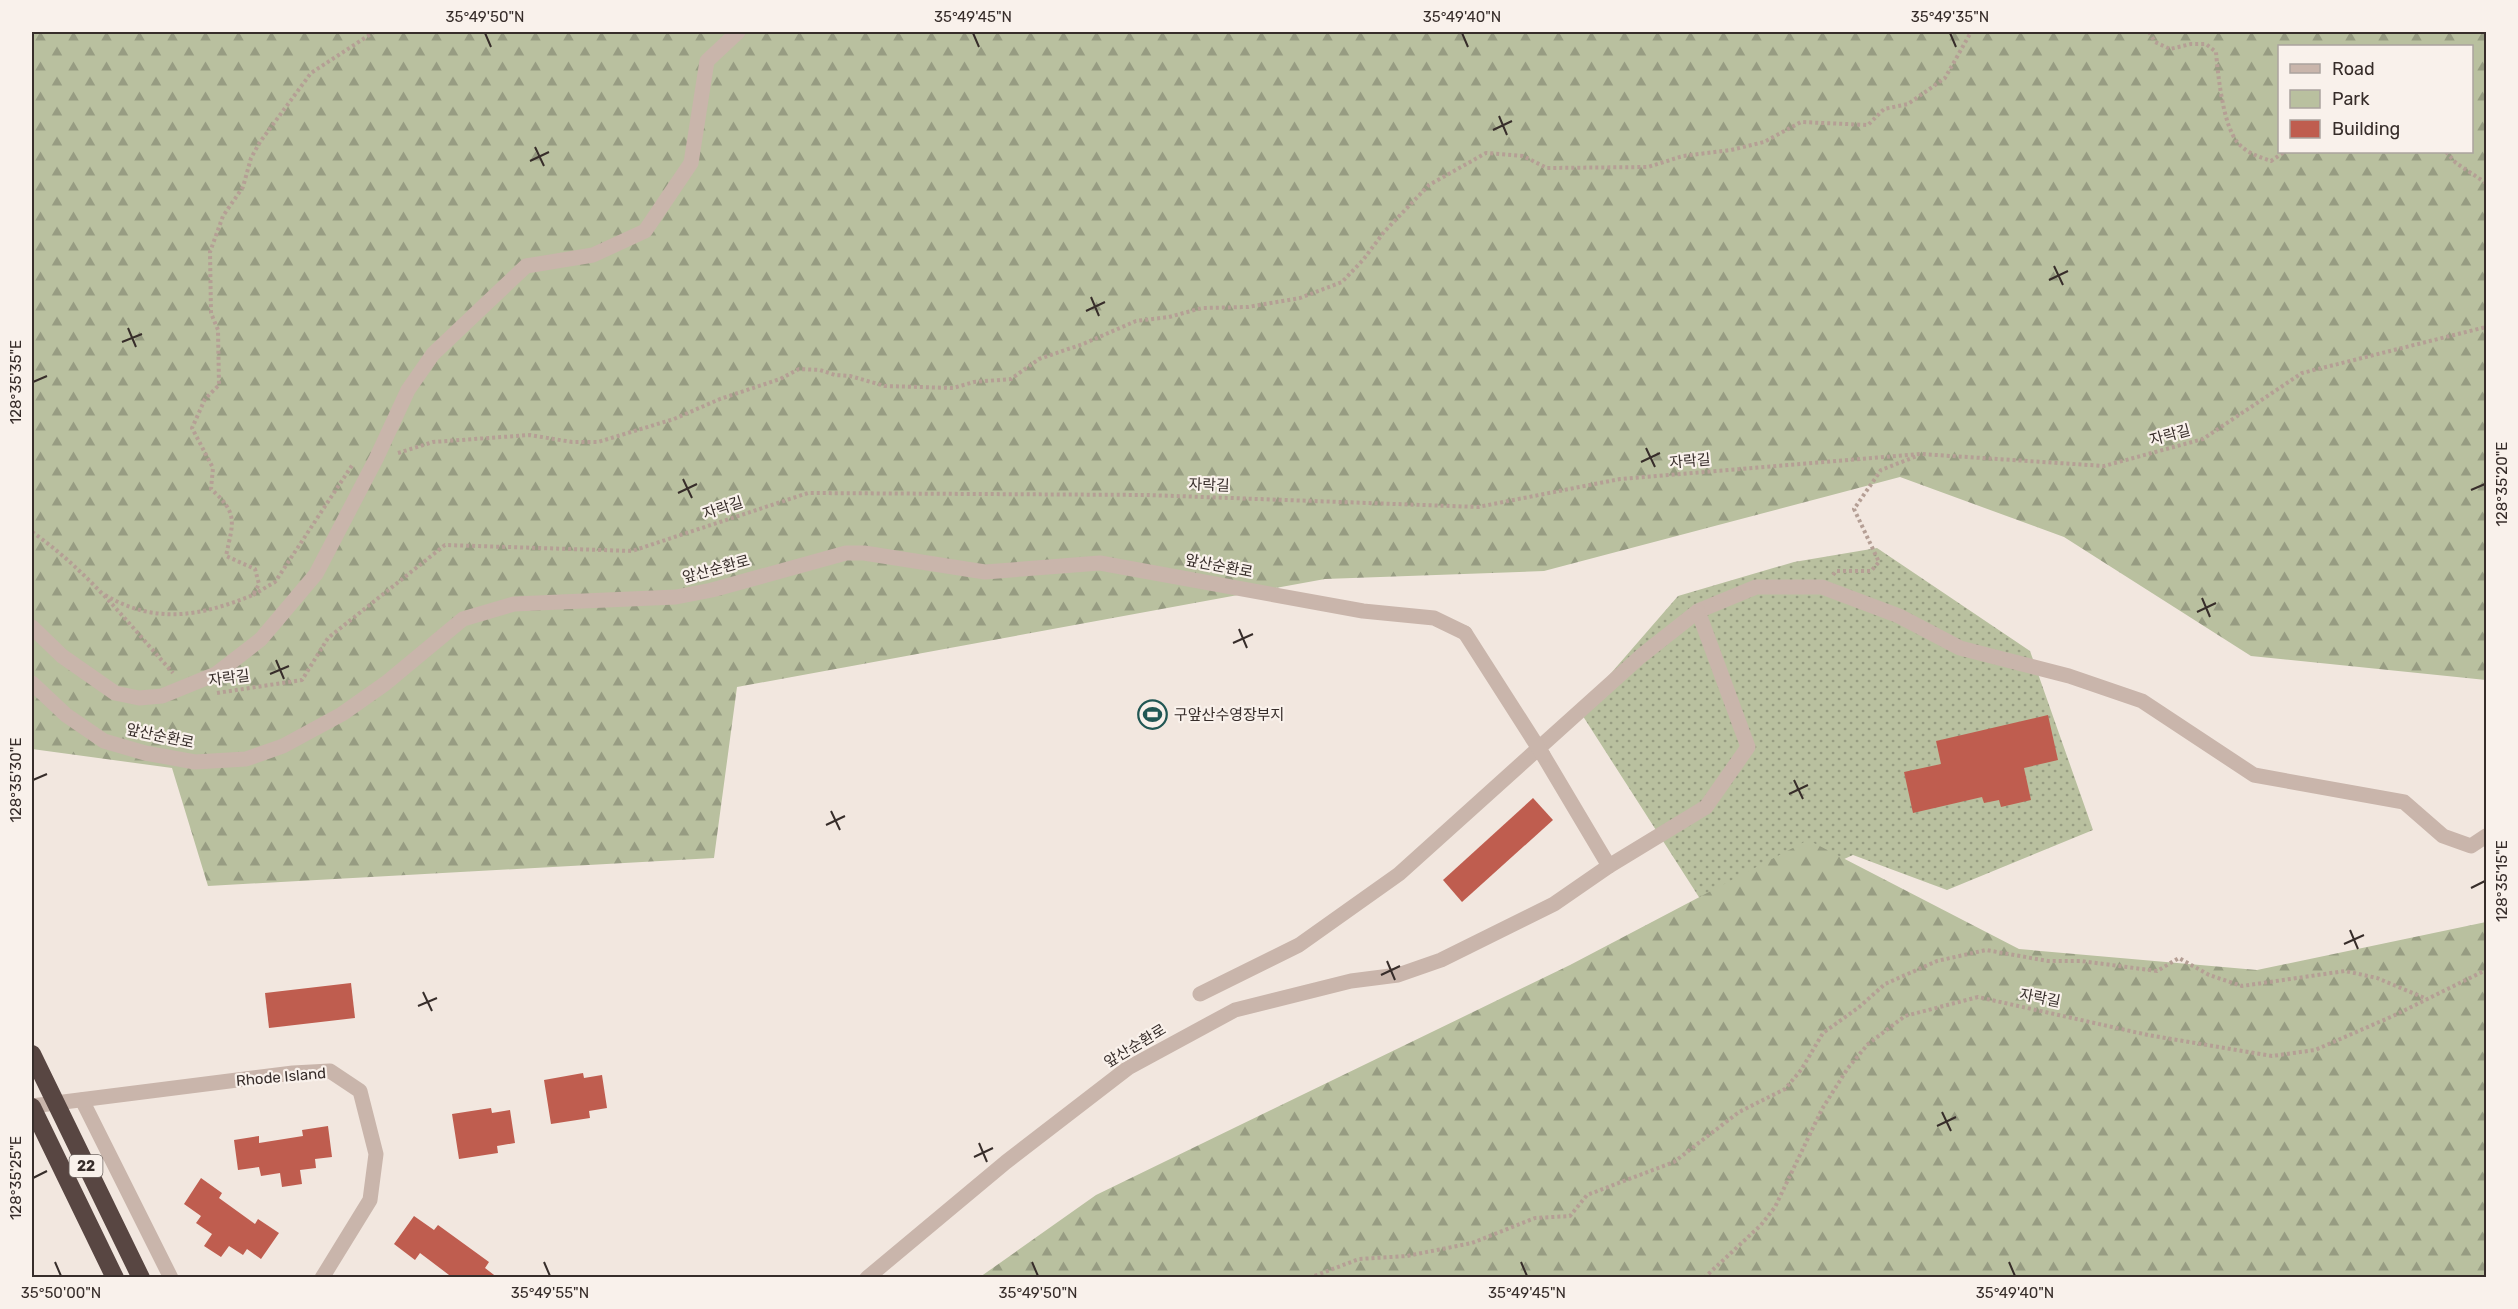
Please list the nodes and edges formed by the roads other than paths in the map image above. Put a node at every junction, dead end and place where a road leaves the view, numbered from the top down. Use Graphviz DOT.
graph roads {
  1 [pos="738,32"];
  2 [pos="1698,611"];
  3 [pos="32,627"];
  4 [pos="32,683"];
  5 [pos="2487,836"];
  6 [pos="1609,866"];
  7 [pos="1200,994"];
  8 [pos="32,1053"];
  9 [pos="82,1100"];
  10 [pos="32,1107"];
  11 [pos="115,1278"];
  12 [pos="141,1278"];
  13 [pos="171,1278"];
  14 [pos="322,1278"];
  15 [pos="867,1278"];
  1 -- 3 [label="street"];
  2 -- 5 [label="street"];
  2 -- 6 [label="street, 앞산순환로"];
  2 -- 7 [label="street"];
  4 -- 6 [label="street, 앞산순환로, bridge"];
  6 -- 15 [label="street, 앞산순환로"];
  8 -- 12 [label="highway, 22, bridge"];
  9 -- 10 [label="street, Rhode Island"];
  9 -- 13 [label="street"];
  9 -- 14 [label="street, Rhode Island"];
  10 -- 11 [label="highway, 22"];
}
